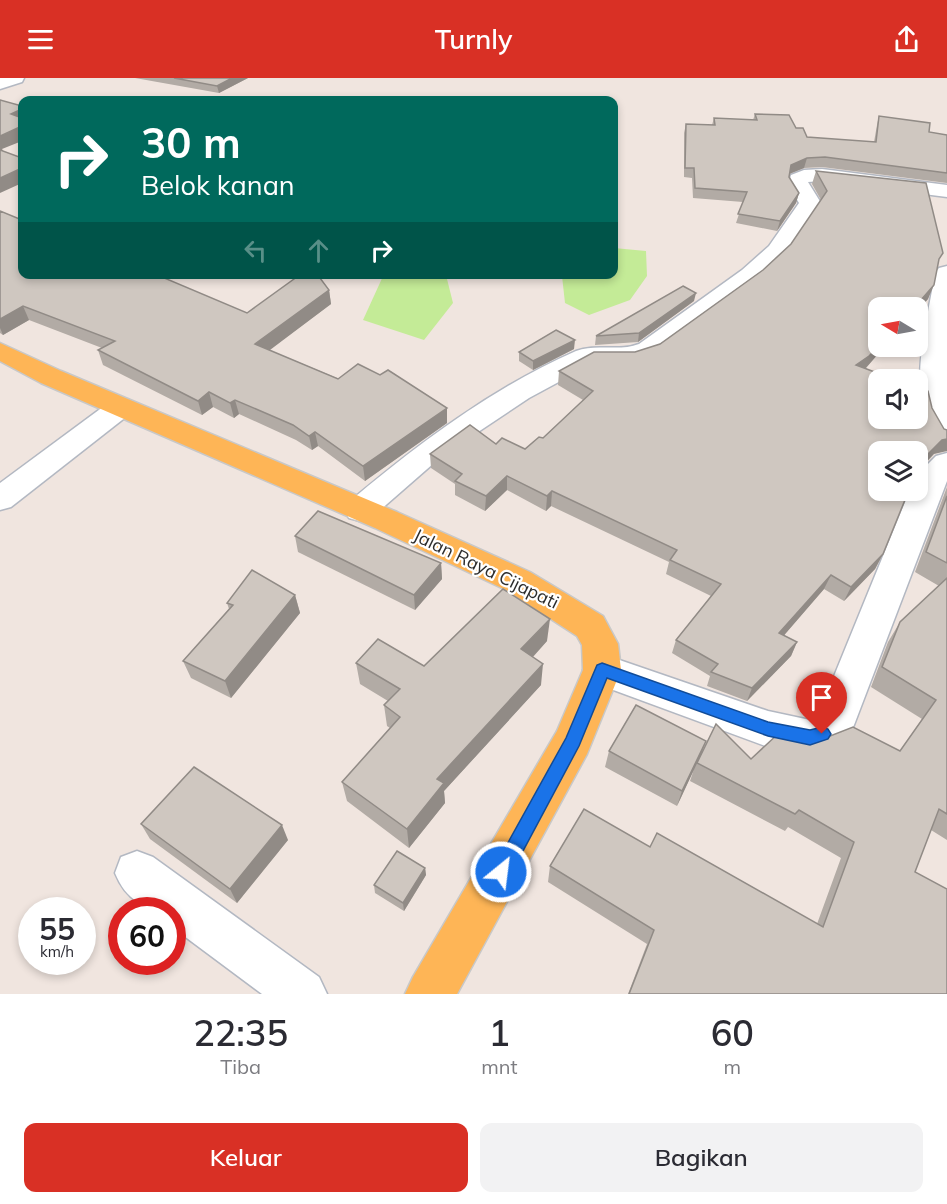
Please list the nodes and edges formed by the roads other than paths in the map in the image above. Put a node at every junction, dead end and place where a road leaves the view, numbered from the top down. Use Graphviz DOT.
graph roads {
  1 [pos="16,78"];
  2 [pos="0,84"];
  3 [pos="947,190"];
  4 [pos="947,273"];
  5 [pos="0,351"];
  6 [pos="121,407"];
  7 [pos="947,434"];
  8 [pos="947,463"];
  9 [pos="0,499"];
  10 [pos="360,510"];
  11 [pos="602,670"];
  12 [pos="137,873"];
  13 [pos="302,994"];
  14 [pos="430,994"];
  1 -- 2 [label="street"];
  3 -- 10 [label="street"];
  4 -- 7 [label="street"];
  5 -- 6 [label="main road, Jalan Raya Cijapati"];
  6 -- 9 [label="street"];
  6 -- 10 [label="main road, Jalan Raya Cijapati"];
  8 -- 11 [label="street"];
  10 -- 11 [label="main road, Jalan Raya Cijapati"];
  11 -- 14 [label="main road"];
  12 -- 13 [label="street"];
}
